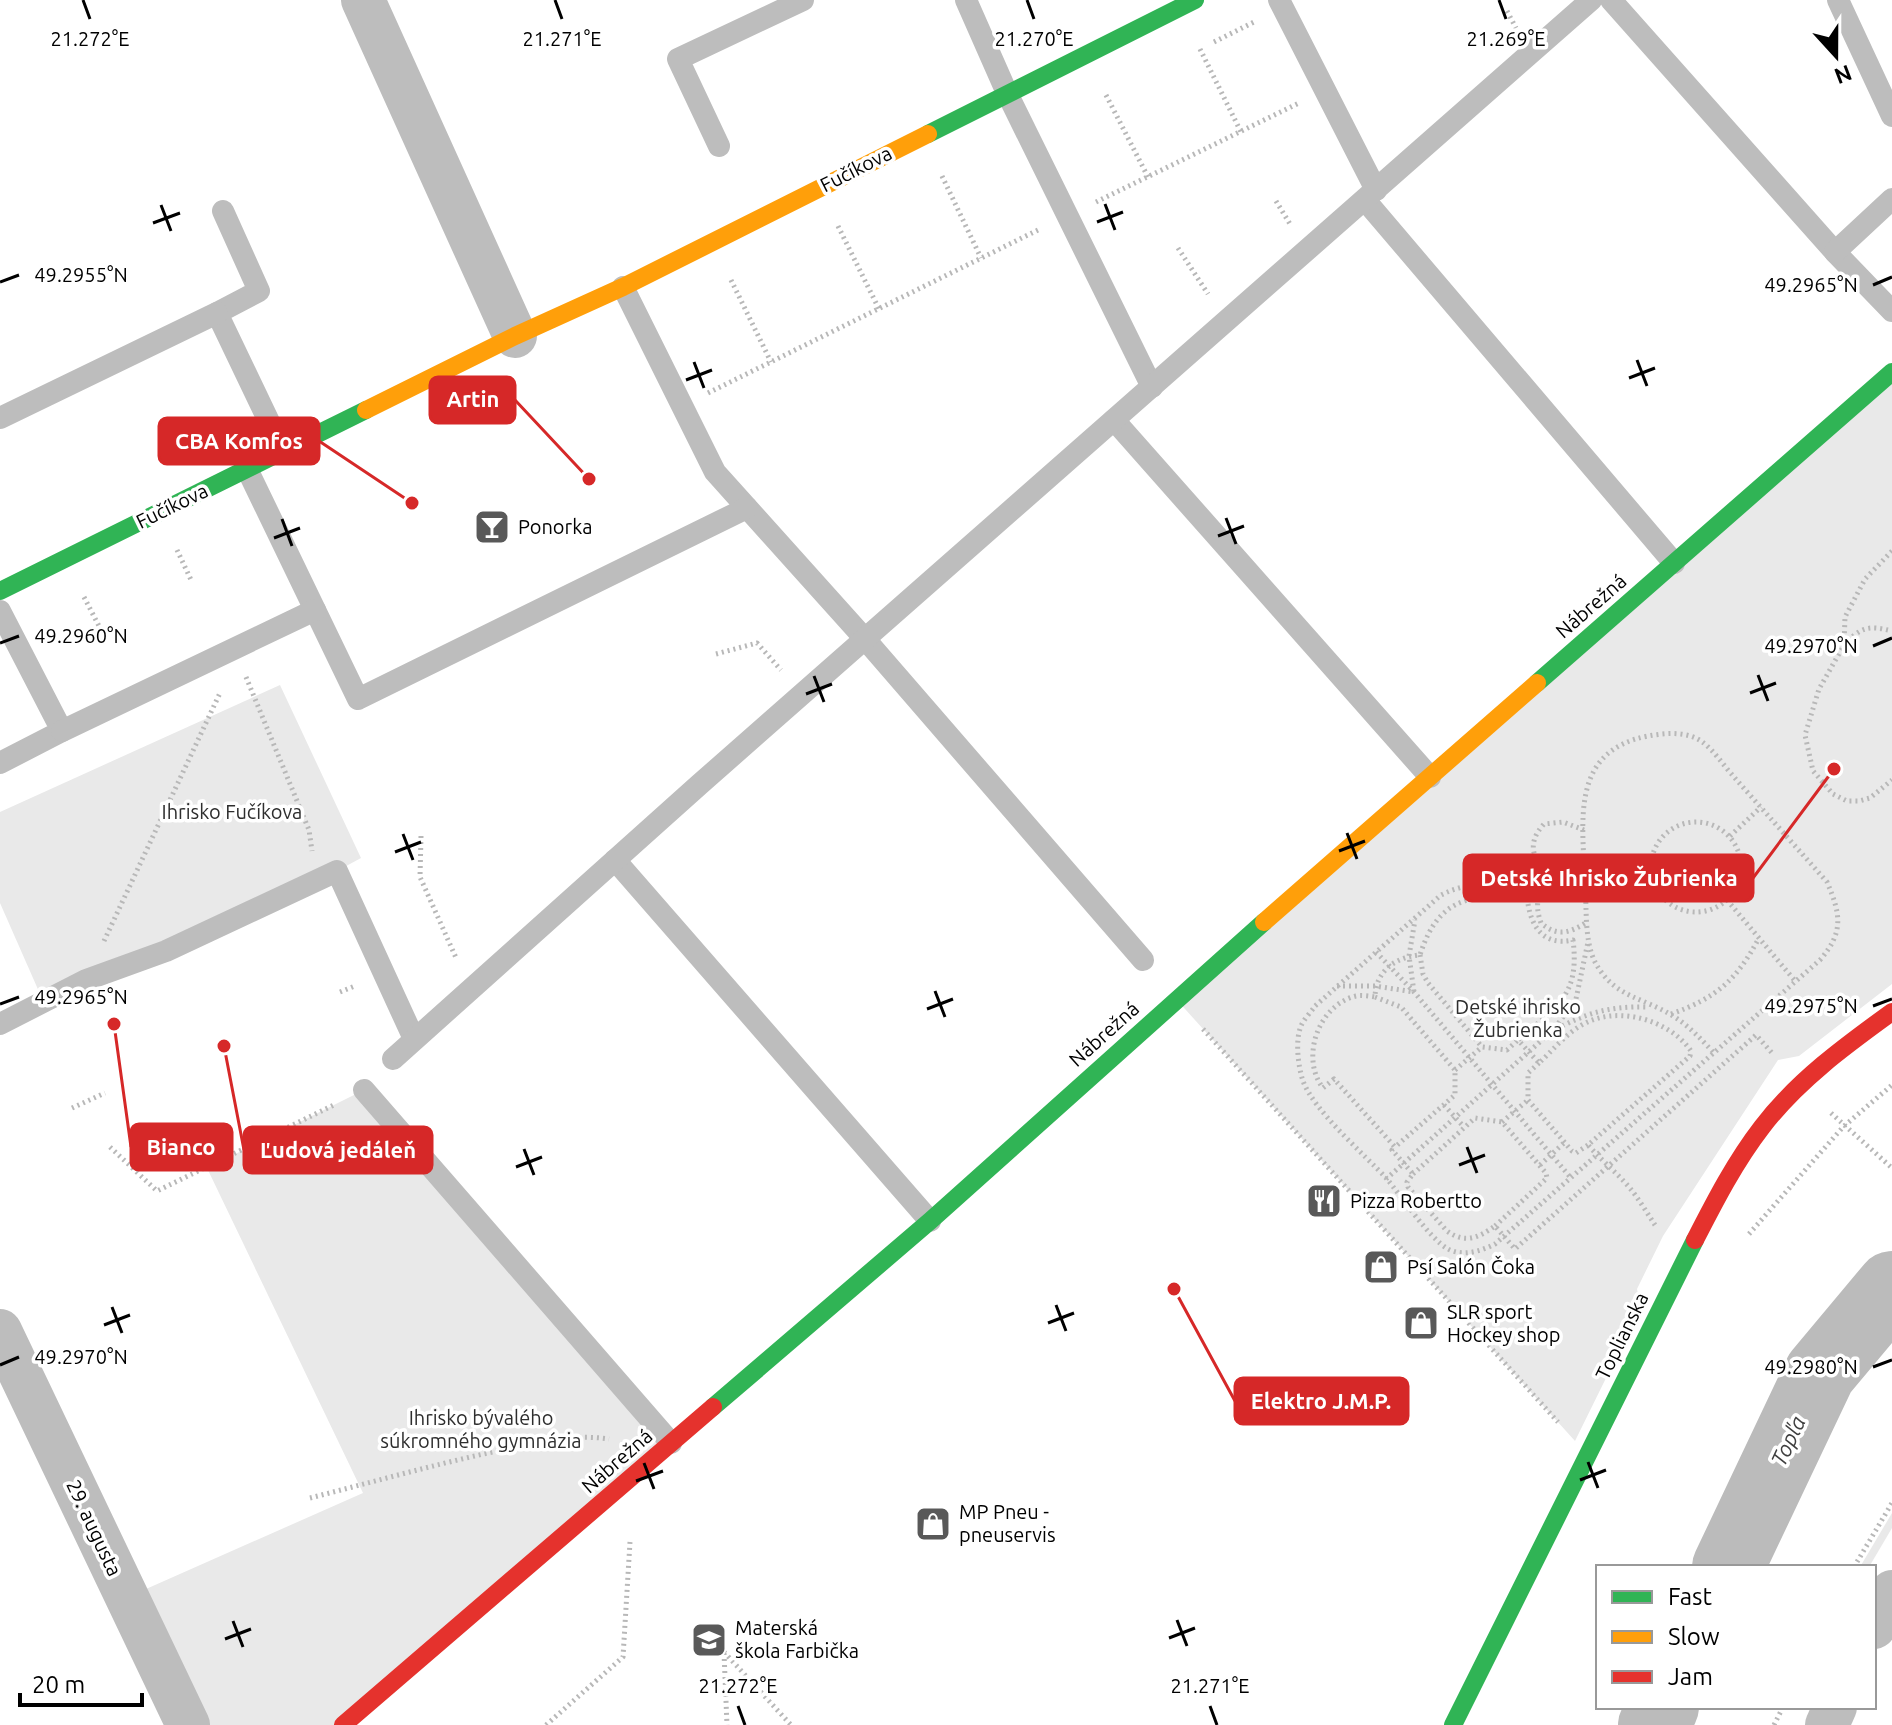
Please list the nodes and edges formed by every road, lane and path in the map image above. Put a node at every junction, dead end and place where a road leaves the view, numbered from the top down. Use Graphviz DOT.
graph roads {
  1 [pos="363,0"];
  2 [pos="803,0"];
  3 [pos="966,0"];
  4 [pos="1195,0"];
  5 [pos="1279,0"];
  6 [pos="1591,0"];
  7 [pos="1611,0"];
  8 [pos="1838,0"];
  9 [pos="1200,49"];
  10 [pos="1325,91"];
  11 [pos="1007,93"];
  12 [pos="1106,95"];
  13 [pos="1892,116"];
  14 [pos="1241,132"];
  15 [pos="719,146"];
  16 [pos="942,176"];
  17 [pos="1148,177"];
  18 [pos="1371,195"];
  19 [pos="1892,199"];
  20 [pos="223,211"];
  21 [pos="1068,216"];
  22 [pos="838,226"];
  23 [pos="1178,248"];
  24 [pos="1835,252"];
  25 [pos="981,258"];
  26 [pos="731,279"];
  27 [pos="623,287"];
  28 [pos="879,309"];
  29 [pos="1892,311"];
  30 [pos="217,313"];
  31 [pos="1226,322"];
  32 [pos="515,336"];
  33 [pos="771,362"];
  34 [pos="1892,372"];
  35 [pos="1152,387"];
  36 [pos="682,406"];
  37 [pos="0,418"];
  38 [pos="1114,420"];
  39 [pos="283,451"];
  40 [pos="247,469"];
  41 [pos="747,508"];
  42 [pos="175,545"];
  43 [pos="1892,551"];
  44 [pos="0,562"];
  45 [pos="1674,563"];
  46 [pos="192,582"];
  47 [pos="6,588"];
  48 [pos="82,591"];
  49 [pos="315,610"];
  50 [pos="0,611"];
  51 [pos="100,628"];
  52 [pos="1892,631"];
  53 [pos="865,639"];
  54 [pos="242,644"];
  55 [pos="1844,645"];
  56 [pos="716,654"];
  57 [pos="802,695"];
  58 [pos="62,731"];
  59 [pos="0,763"];
  60 [pos="1430,777"];
  61 [pos="1892,780"];
  62 [pos="1761,807"];
  63 [pos="1584,830"];
  64 [pos="421,836"];
  65 [pos="1729,836"];
  66 [pos="615,860"];
  67 [pos="1651,869"];
  68 [pos="1585,875"];
  69 [pos="1550,878"];
  70 [pos="316,881"];
  71 [pos="1727,900"];
  72 [pos="1415,918"];
  73 [pos="1587,922"];
  74 [pos="1588,938"];
  75 [pos="1759,938"];
  76 [pos="1376,952"];
  77 [pos="1420,955"];
  78 [pos="1409,956"];
  79 [pos="1143,960"];
  80 [pos="1390,967"];
  81 [pos="86,980"];
  82 [pos="1796,982"];
  83 [pos="1336,986"];
  84 [pos="1375,986"];
  85 [pos="470,989"];
  86 [pos="1414,992"];
  87 [pos="1375,997"];
  88 [pos="1654,1007"];
  89 [pos="1892,1012"];
  90 [pos="1671,1014"];
  91 [pos="2,1016"];
  92 [pos="1194,1020"];
  93 [pos="1551,1032"];
  94 [pos="414,1039"];
  95 [pos="1518,1040"];
  96 [pos="1482,1047"];
  97 [pos="1528,1052"];
  98 [pos="1714,1053"];
  99 [pos="1469,1058"];
  100 [pos="393,1059"];
  101 [pos="1779,1060"];
  102 [pos="1539,1063"];
  103 [pos="1455,1070"];
  104 [pos="1492,1084"];
  105 [pos="1892,1085"];
  106 [pos="364,1090"];
  107 [pos="105,1093"];
  108 [pos="1528,1100"];
  109 [pos="1444,1105"];
  110 [pos="72,1108"];
  111 [pos="1515,1112"];
  112 [pos="1455,1117"];
  113 [pos="1502,1122"];
  114 [pos="1464,1127"];
  115 [pos="1843,1127"];
  116 [pos="1565,1142"];
  117 [pos="1588,1145"];
  118 [pos="110,1147"];
  119 [pos="1395,1147"];
  120 [pos="1551,1155"];
  121 [pos="1597,1156"];
  122 [pos="1402,1163"];
  123 [pos="1540,1165"];
  124 [pos="1607,1166"];
  125 [pos="1892,1168"];
  126 [pos="1413,1174"];
  127 [pos="1571,1178"];
  128 [pos="1386,1179"];
  129 [pos="930,1221"];
  130 [pos="1495,1226"];
  131 [pos="1504,1236"];
  132 [pos="1663,1236"];
  133 [pos="1746,1237"];
  134 [pos="0,1331"];
  135 [pos="15,1398"];
  136 [pos="1565,1429"];
  137 [pos="616,1440"];
  138 [pos="671,1443"];
  139 [pos="310,1498"];
  140 [pos="1892,1503"];
  141 [pos="630,1542"];
  142 [pos="1855,1565"];
  143 [pos="1892,1592"];
  144 [pos="1876,1623"];
  145 [pos="188,1725"];
  146 [pos="343,1725"];
  147 [pos="546,1725"];
  148 [pos="727,1725"];
  149 [pos="791,1725"];
  150 [pos="1453,1725"];
  1 -- 32 [label="street"];
  2 -- 15 [label="lane"];
  3 -- 11 [label="lane"];
  4 -- 11 [label="street, Fučíkova"];
  5 -- 10 [label="lane"];
  6 -- 18 [label="lane"];
  7 -- 24 [label="lane"];
  8 -- 13 [label="lane"];
  9 -- 14 [label="path"];
  10 -- 14 [label="path"];
  10 -- 18 [label="lane"];
  11 -- 21 [label="lane"];
  11 -- 27 [label="street, Fučíkova"];
  12 -- 17 [label="path"];
  14 -- 17 [label="path"];
  16 -- 25 [label="path"];
  17 -- 21 [label="path"];
  18 -- 31 [label="lane"];
  18 -- 45 [label="lane"];
  19 -- 24 [label="lane"];
  20 -- 30 [label="lane"];
  21 -- 25 [label="path"];
  21 -- 35 [label="lane"];
  22 -- 28 [label="path"];
  23 -- 31 [label="path"];
  24 -- 29 [label="lane"];
  25 -- 28 [label="path"];
  26 -- 33 [label="path"];
  27 -- 32 [label="street, Fučíkova"];
  27 -- 36 [label="lane"];
  28 -- 33 [label="path"];
  30 -- 37 [label="lane"];
  30 -- 39 [label="lane"];
  31 -- 35 [label="lane"];
  32 -- 39 [label="street, Fučíkova"];
  33 -- 36 [label="path"];
  34 -- 45 [label="street, Nábrežná"];
  35 -- 38 [label="lane"];
  36 -- 41 [label="lane"];
  38 -- 53 [label="lane"];
  38 -- 60 [label="lane"];
  39 -- 40 [label="street, Fučíkova"];
  40 -- 47 [label="street, Fučíkova"];
  40 -- 49 [label="lane"];
  41 -- 49 [label="lane"];
  41 -- 53 [label="lane"];
  42 -- 46 [label="path"];
  43 -- 55 [label="path"];
  44 -- 47 [label="lane"];
  45 -- 60 [label="street, Nábrežná"];
  48 -- 51 [label="path"];
  49 -- 54 [label="lane"];
  50 -- 58 [label="lane"];
  52 -- 55 [label="path"];
  53 -- 57 [label="lane"];
  53 -- 79 [label="lane"];
  54 -- 58 [label="lane"];
  54 -- 70 [label="path"];
  54 -- 81 [label="path"];
  55 -- 61 [label="path"];
  56 -- 57 [label="path"];
  57 -- 66 [label="lane"];
  58 -- 59 [label="lane"];
  60 -- 129 [label="street, Nábrežná"];
  62 -- 63 [label="path"];
  62 -- 65 [label="path"];
  62 -- 82 [label="path"];
  63 -- 68 [label="path"];
  63 -- 69 [label="path"];
  64 -- 85 [label="path"];
  65 -- 67 [label="path"];
  65 -- 71 [label="path"];
  66 -- 85 [label="lane"];
  66 -- 129 [label="lane"];
  67 -- 68 [label="path"];
  67 -- 71 [label="path"];
  68 -- 69 [label="path"];
  68 -- 73 [label="path"];
  69 -- 72 [label="path"];
  69 -- 73 [label="path"];
  70 -- 81 [label="lane"];
  70 -- 94 [label="lane"];
  71 -- 75 [label="path"];
  72 -- 76 [label="path"];
  72 -- 78 [label="path"];
  73 -- 74 [label="path"];
  74 -- 88 [label="path"];
  74 -- 93 [label="path"];
  75 -- 82 [label="path"];
  75 -- 90 [label="path"];
  76 -- 80 [label="path"];
  76 -- 83 [label="path"];
  77 -- 78 [label="path"];
  77 -- 95 [label="path"];
  77 -- 96 [label="path"];
  78 -- 80 [label="path"];
  78 -- 86 [label="path"];
  80 -- 84 [label="path"];
  80 -- 86 [label="path"];
  81 -- 91 [label="lane"];
  82 -- 98 [label="path"];
  83 -- 84 [label="path"];
  83 -- 128 [label="path"];
  84 -- 86 [label="path"];
  84 -- 87 [label="path"];
  85 -- 94 [label="lane"];
  86 -- 99 [label="path"];
  87 -- 103 [label="path"];
  87 -- 119 [label="path"];
  88 -- 90 [label="path"];
  88 -- 93 [label="path"];
  89 -- 150 [label="street, Toplianska"];
  90 -- 98 [label="path"];
  92 -- 136 [label="path"];
  93 -- 97 [label="path"];
  94 -- 100 [label="lane"];
  95 -- 96 [label="path"];
  95 -- 97 [label="path"];
  96 -- 99 [label="path"];
  97 -- 102 [label="path"];
  97 -- 104 [label="path"];
  98 -- 121 [label="path"];
  99 -- 103 [label="path"];
  99 -- 104 [label="path"];
  101 -- 124 [label="path"];
  102 -- 108 [label="path"];
  102 -- 117 [label="path"];
  103 -- 109 [label="path"];
  104 -- 111 [label="path"];
  104 -- 112 [label="path"];
  105 -- 115 [label="path"];
  106 -- 118 [label="path"];
  106 -- 138 [label="lane"];
  107 -- 110 [label="path"];
  108 -- 111 [label="path"];
  108 -- 116 [label="path"];
  109 -- 112 [label="path"];
  109 -- 119 [label="path"];
  111 -- 113 [label="path"];
  111 -- 120 [label="path"];
  112 -- 114 [label="path"];
  112 -- 122 [label="path"];
  113 -- 114 [label="path"];
  113 -- 123 [label="path"];
  114 -- 126 [label="path"];
  115 -- 125 [label="path"];
  115 -- 133 [label="path"];
  116 -- 117 [label="path"];
  116 -- 120 [label="path"];
  117 -- 121 [label="path"];
  119 -- 122 [label="path"];
  120 -- 123 [label="path"];
  120 -- 127 [label="path"];
  121 -- 124 [label="path"];
  121 -- 127 [label="path"];
  122 -- 126 [label="path"];
  122 -- 128 [label="path"];
  123 -- 130 [label="path"];
  124 -- 131 [label="path"];
  124 -- 132 [label="path"];
  126 -- 130 [label="path"];
  127 -- 131 [label="path"];
  128 -- 131 [label="path"];
  129 -- 138 [label="street, Nábrežná"];
  130 -- 131 [label="path"];
  134 -- 135 [label="street, 29. augusta"];
  135 -- 145 [label="street, 29. augusta"];
  137 -- 139 [label="path"];
  138 -- 146 [label="street, Nábrežná"];
  140 -- 142 [label="path"];
  141 -- 147 [label="path"];
  143 -- 144 [label="street"];
  148 -- 149 [label="path"];
}
